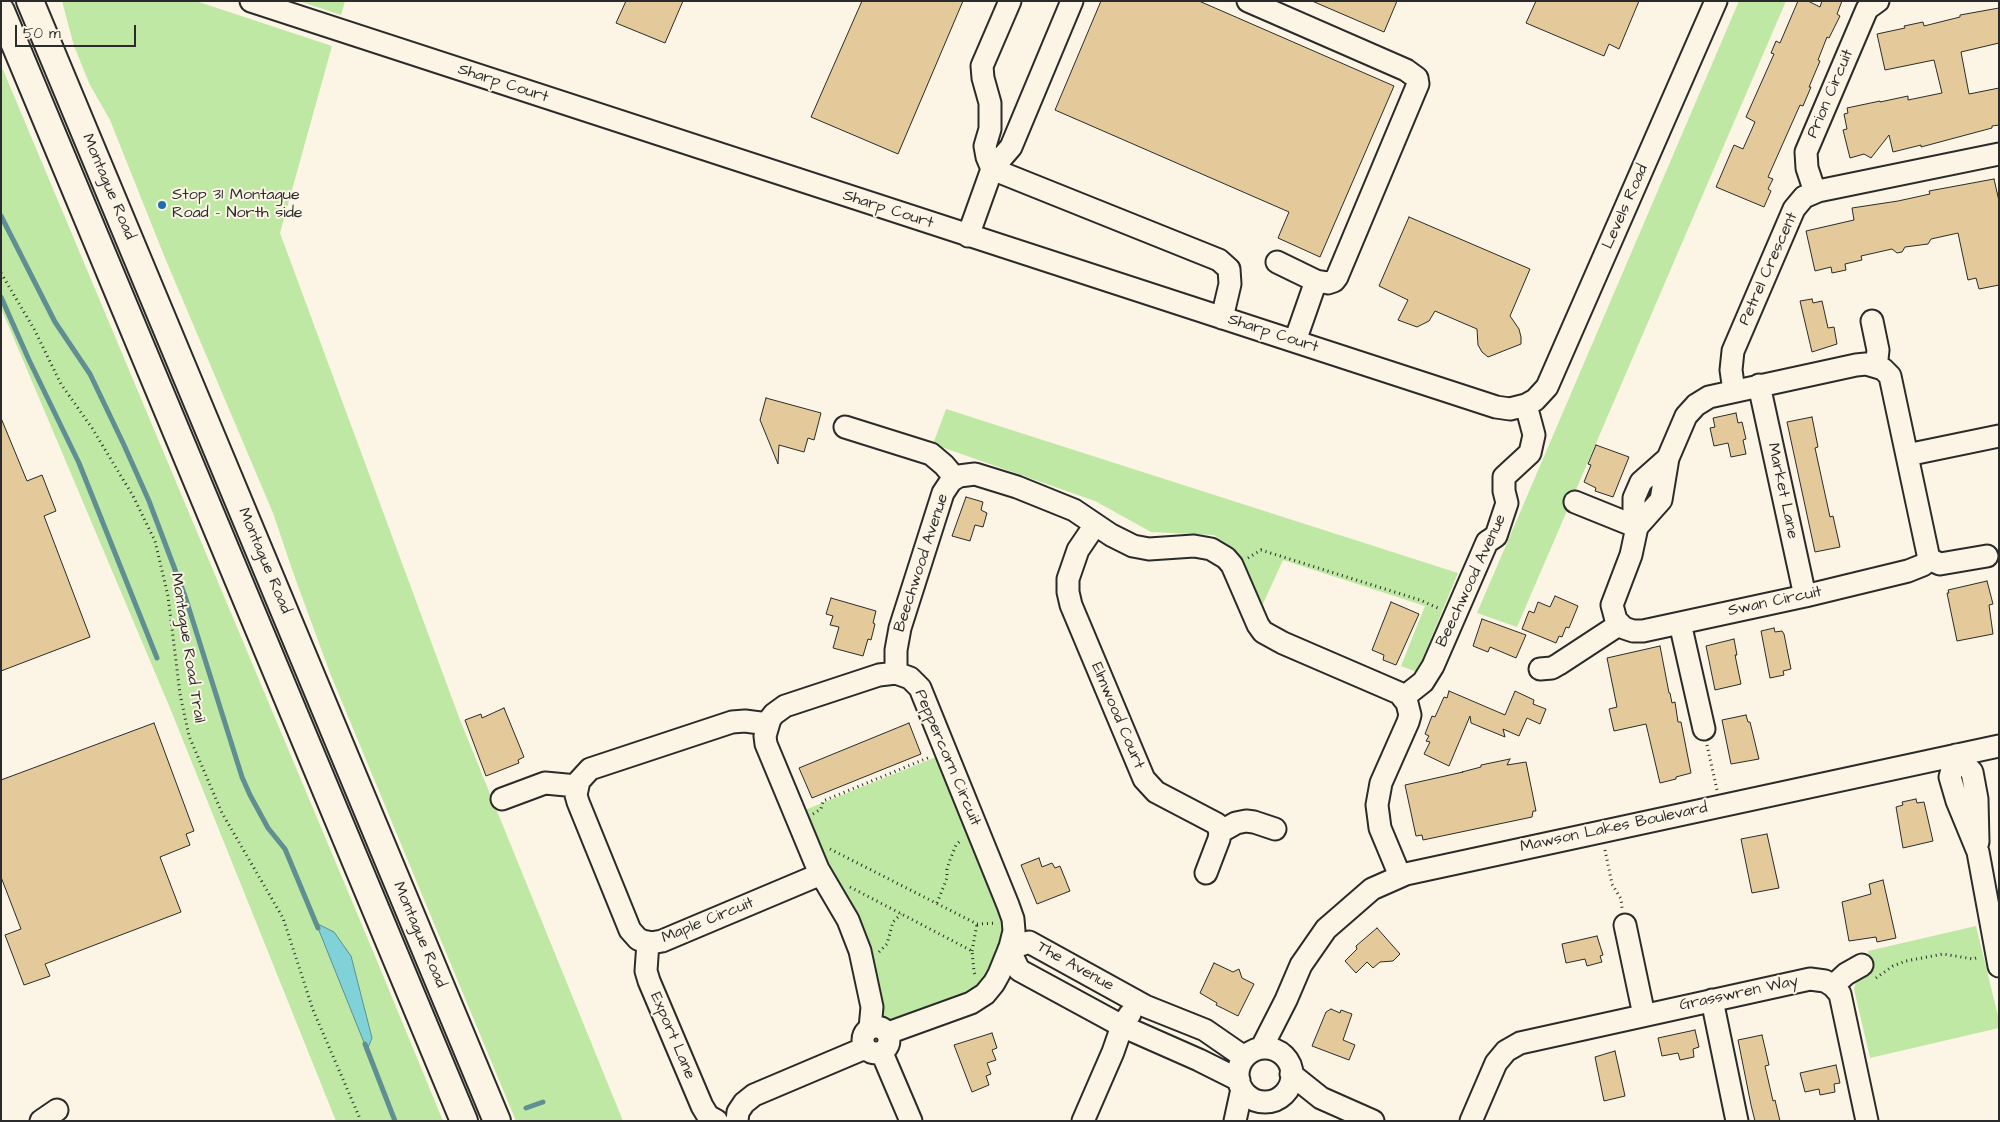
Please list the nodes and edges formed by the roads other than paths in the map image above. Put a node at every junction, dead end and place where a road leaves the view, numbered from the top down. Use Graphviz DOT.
graph roads {
  1 [pos="30,1"];
  2 [pos="49,1"];
  3 [pos="251,1"];
  4 [pos="1010,1"];
  5 [pos="1072,1"];
  6 [pos="1248,1"];
  7 [pos="1716,1"];
  8 [pos="1878,1"];
  9 [pos="1,11"];
  10 [pos="71,98"];
  11 [pos="1999,154"];
  12 [pos="992,169"];
  13 [pos="1815,192"];
  14 [pos="968,236"];
  15 [pos="1277,262"];
  16 [pos="1316,281"];
  17 [pos="1222,318"];
  18 [pos="1872,321"];
  19 [pos="1295,341"];
  20 [pos="1874,366"];
  21 [pos="1760,386"];
  22 [pos="1734,391"];
  23 [pos="1526,405"];
  24 [pos="845,427"];
  25 [pos="1999,436"];
  26 [pos="1907,455"];
  27 [pos="955,478"];
  28 [pos="1575,502"];
  29 [pos="1095,525"];
  30 [pos="1637,527"];
  31 [pos="1987,556"];
  32 [pos="1929,559"];
  33 [pos="1805,596"];
  34 [pos="1680,622"];
  35 [pos="1620,624"];
  36 [pos="1540,669"];
  37 [pos="896,673"];
  38 [pos="1404,697"];
  39 [pos="768,724"];
  40 [pos="1704,730"];
  41 [pos="1999,746"];
  42 [pos="1956,755"];
  43 [pos="577,786"];
  44 [pos="502,799"];
  45 [pos="1275,829"];
  46 [pos="1220,832"];
  47 [pos="1206,873"];
  48 [pos="821,874"];
  49 [pos="1400,876"];
  50 [pos="1625,925"];
  51 [pos="648,942"];
  52 [pos="1009,949"];
  53 [pos="1991,961"];
  54 [pos="1866,974"];
  55 [pos="1833,986"];
  56 [pos="1286,1000"];
  57 [pos="1712,1000"];
  58 [pos="1145,1006"];
  59 [pos="1644,1015"];
  60 [pos="1122,1026"];
  61 [pos="876,1041"];
  62 [pos="1253,1052"];
  63 [pos="1288,1065"];
  64 [pos="1240,1085"];
  65 [pos="1276,1098"];
  66 [pos="1320,1098"];
  67 [pos="464,1121"];
  68 [pos="497,1121"];
  69 [pos="717,1121"];
  70 [pos="736,1121"];
  71 [pos="911,1121"];
  72 [pos="1083,1121"];
  73 [pos="1235,1121"];
  74 [pos="1248,1121"];
  75 [pos="1373,1121"];
  76 [pos="1471,1121"];
  77 [pos="1737,1121"];
  78 [pos="1867,1121"];
  1 -- 10 [label="main road, Montague Road"];
  2 -- 10 [label="main road"];
  3 -- 14 [label="street, Sharp Court"];
  4 -- 12 [label="street"];
  5 -- 12 [label="street"];
  6 -- 16 [label="street"];
  7 -- 23 [label="street, Levels Road"];
  8 -- 13 [label="street, Prion Circuit"];
  9 -- 67 [label="main road, Montague Road"];
  10 -- 68 [label="main road, Montague Road"];
  11 -- 13 [label="street, Petrel Crescent"];
  12 -- 14 [label="street"];
  12 -- 17 [label="street"];
  13 -- 22 [label="street, Petrel Crescent"];
  14 -- 17 [label="street, Sharp Court"];
  15 -- 16 [label="street"];
  16 -- 19 [label="street"];
  17 -- 19 [label="street, Sharp Court"];
  18 -- 20 [label="street"];
  19 -- 23 [label="street, Sharp Court"];
  20 -- 21 [label="street"];
  20 -- 26 [label="street"];
  21 -- 22 [label="street"];
  21 -- 33 [label="street, Market Lane"];
  22 -- 30 [label="street"];
  23 -- 38 [label="street, Beechwood Avenue"];
  24 -- 27 [label="street"];
  25 -- 26 [label="street"];
  26 -- 32 [label="street"];
  27 -- 29 [label="street, Beechwood Avenue"];
  27 -- 37 [label="street, Beechwood Avenue"];
  28 -- 30 [label="street"];
  29 -- 38 [label="street, Beechwood Avenue"];
  29 -- 46 [label="street, Elmwood Court"];
  30 -- 35 [label="street"];
  31 -- 32 [label="street"];
  32 -- 33 [label="street, Swan Circuit"];
  33 -- 34 [label="street, Swan Circuit"];
  34 -- 35 [label="street, Swan Circuit"];
  34 -- 40 [label="street"];
  35 -- 36 [label="street"];
  37 -- 39 [label="street"];
  37 -- 52 [label="street, Peppercorn Circuit"];
  38 -- 49 [label="street"];
  39 -- 43 [label="street"];
  39 -- 48 [label="street"];
  41 -- 42 [label="street, Mawson Lakes Boulevard"];
  42 -- 49 [label="street, Mawson Lakes Boulevard"];
  42 -- 53 [label="street"];
  43 -- 44 [label="street"];
  43 -- 51 [label="street, Maple Circuit"];
  45 -- 46 [label="street"];
  46 -- 47 [label="street"];
  48 -- 51 [label="street, Maple Circuit"];
  48 -- 61 [label="street"];
  49 -- 56 [label="street, Mawson Lakes Boulevard"];
  50 -- 59 [label="street"];
  51 -- 69 [label="street, Export Lane"];
  52 -- 58 [label="street, The Avenue"];
  52 -- 60 [label="street, The Avenue"];
  52 -- 61 [label="street, Peppercorn Circuit"];
  54 -- 55 [label="street"];
  55 -- 57 [label="street, Grasswren Way"];
  55 -- 78 [label="street"];
  56 -- 62 [label="street, Mawson Lakes Boulevard"];
  56 -- 63 [label="street, Mawson Lakes Boulevard"];
  57 -- 59 [label="street, Grasswren Way"];
  57 -- 77 [label="street"];
  58 -- 60 [label="street"];
  58 -- 62 [label="street, The Avenue"];
  59 -- 76 [label="street, Grasswren Way"];
  60 -- 64 [label="street, The Avenue"];
  60 -- 72 [label="street"];
  61 -- 70 [label="street, Peppercorn Circuit"];
  61 -- 71 [label="street"];
  62 -- 63 [label="street"];
  62 -- 64 [label="street"];
  63 -- 65 [label="street"];
  63 -- 66 [label="street"];
  64 -- 65 [label="street"];
  64 -- 73 [label="street"];
  65 -- 66 [label="street"];
  65 -- 74 [label="street"];
  66 -- 75 [label="street"];
}
